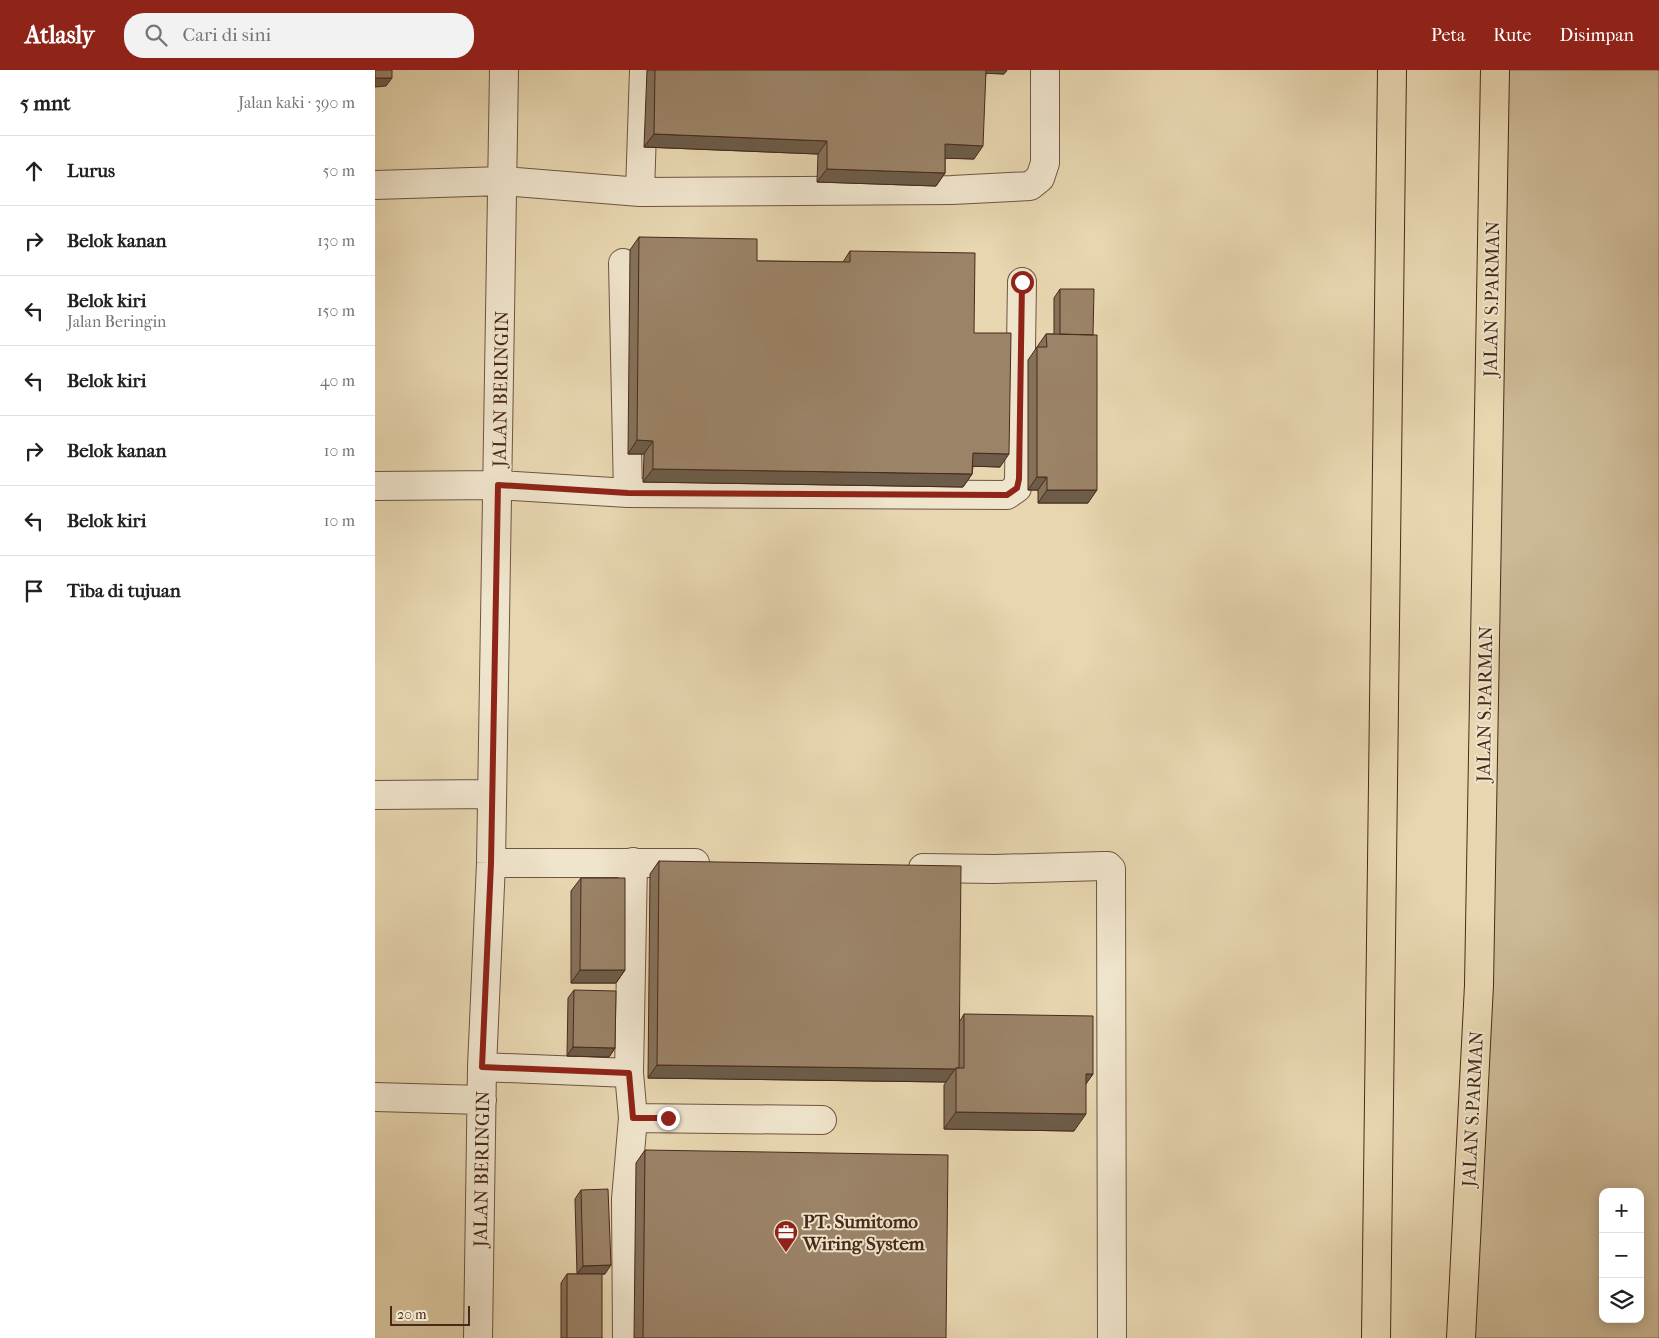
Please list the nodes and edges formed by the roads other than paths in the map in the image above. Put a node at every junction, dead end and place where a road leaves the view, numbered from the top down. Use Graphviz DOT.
graph roads {
  1 [pos="504,70"];
  2 [pos="644,70"];
  3 [pos="1045,70"];
  4 [pos="1392,70"];
  5 [pos="1495,70"];
  6 [pos="503,181"];
  7 [pos="375,185"];
  8 [pos="640,192"];
  9 [pos="623,263"];
  10 [pos="1022,282"];
  11 [pos="498,485"];
  12 [pos="375,486"];
  13 [pos="628,493"];
  14 [pos="492,794"];
  15 [pos="375,795"];
  16 [pos="633,862"];
  17 [pos="491,863"];
  18 [pos="721,864"];
  19 [pos="897,867"];
  20 [pos="482,1067"];
  21 [pos="629,1073"];
  22 [pos="375,1097"];
  23 [pos="482,1100"];
  24 [pos="633,1118"];
  25 [pos="822,1120"];
  26 [pos="478,1338"];
  27 [pos="627,1338"];
  28 [pos="1112,1338"];
  29 [pos="1376,1338"];
  30 [pos="1461,1338"];
  1 -- 6 [label="street, JALAN BERINGIN"];
  2 -- 8 [label="street"];
  3 -- 8 [label="street"];
  4 -- 29 [label="main road"];
  5 -- 30 [label="main road, JALAN S.PARMAN"];
  6 -- 7 [label="street"];
  6 -- 8 [label="street"];
  6 -- 11 [label="street, JALAN BERINGIN"];
  9 -- 13 [label="street"];
  10 -- 13 [label="street"];
  11 -- 12 [label="street"];
  11 -- 13 [label="street"];
  11 -- 14 [label="street, JALAN BERINGIN"];
  14 -- 15 [label="street"];
  14 -- 17 [label="street, JALAN BERINGIN"];
  16 -- 17 [label="street"];
  16 -- 18 [label="street"];
  16 -- 21 [label="street"];
  17 -- 20 [label="street, JALAN BERINGIN"];
  19 -- 28 [label="street"];
  20 -- 21 [label="street"];
  20 -- 23 [label="street, JALAN BERINGIN"];
  21 -- 24 [label="street"];
  22 -- 23 [label="street"];
  23 -- 26 [label="street, JALAN BERINGIN"];
  24 -- 25 [label="street"];
  24 -- 27 [label="street"];
}
